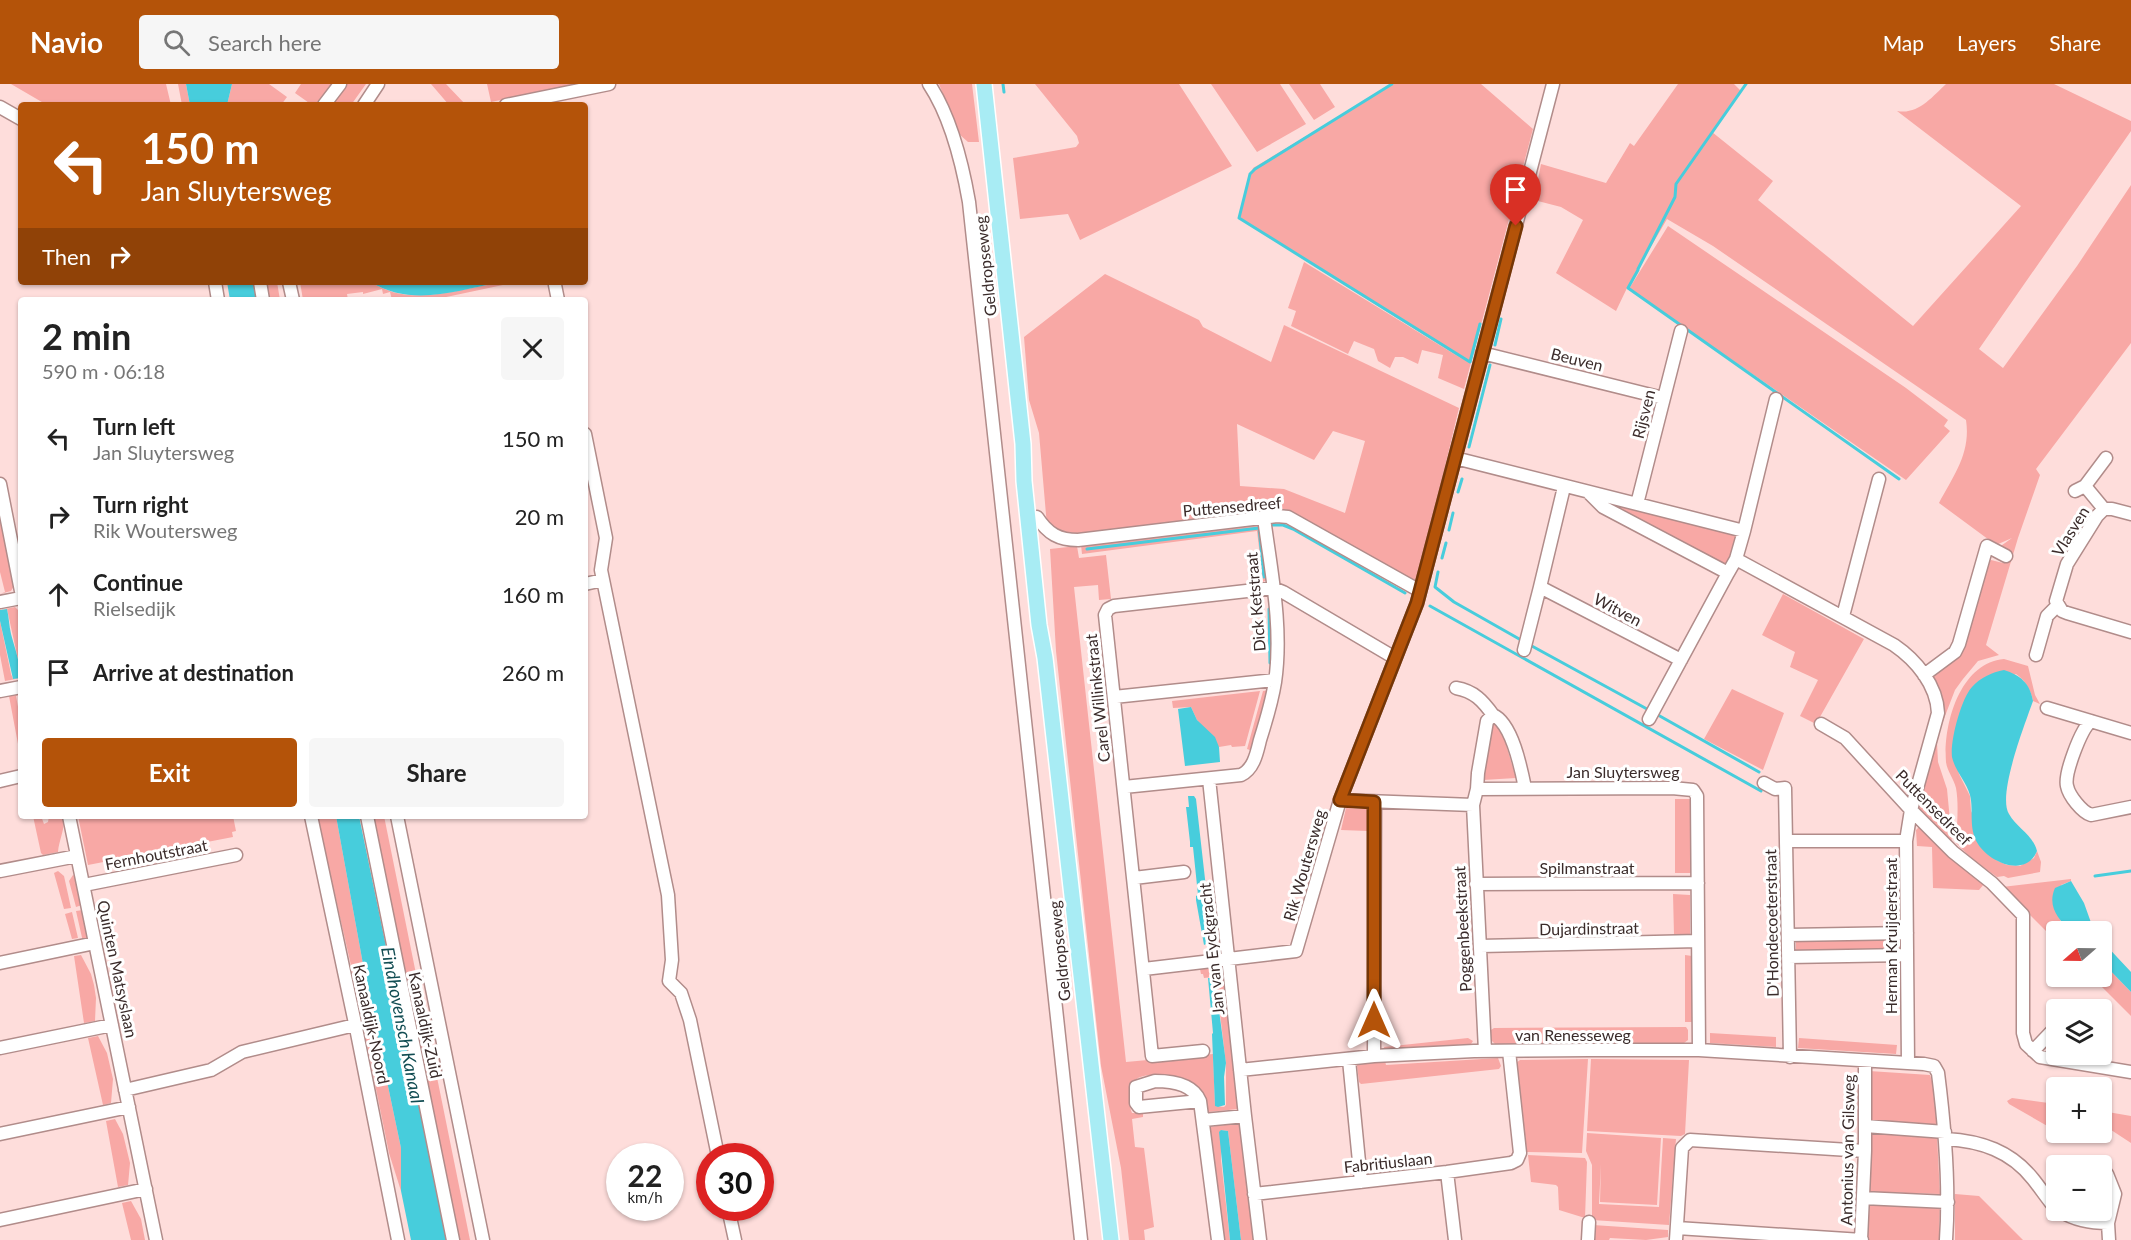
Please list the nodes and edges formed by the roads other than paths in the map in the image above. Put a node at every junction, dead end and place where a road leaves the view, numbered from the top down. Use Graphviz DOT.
graph roads {
  1 [pos="340,84"];
  2 [pos="378,84"];
  3 [pos="609,84"];
  4 [pos="929,84"];
  5 [pos="984,84"];
  6 [pos="1553,84"];
  7 [pos="326,102"];
  8 [pos="366,102"];
  9 [pos="521,102"];
  10 [pos="0,107"];
  11 [pos="18,117"];
  12 [pos="555,285"];
  13 [pos="557,297"];
  14 [pos="1681,331"];
  15 [pos="1482,352"];
  16 [pos="1664,398"];
  17 [pos="1776,399"];
  18 [pos="1023,444"];
  19 [pos="588,449"];
  20 [pos="1455,458"];
  21 [pos="2106,458"];
  22 [pos="1879,479"];
  23 [pos="1564,487"];
  24 [pos="1,492"];
  25 [pos="1588,492"];
  26 [pos="1637,504"];
  27 [pos="2104,509"];
  28 [pos="2131,514"];
  29 [pos="1037,518"];
  30 [pos="1264,518"];
  31 [pos="1744,531"];
  32 [pos="2007,556"];
  33 [pos="1736,559"];
  34 [pos="1728,573"];
  35 [pos="18,576"];
  36 [pos="603,580"];
  37 [pos="588,583"];
  38 [pos="1540,587"];
  39 [pos="1273,588"];
  40 [pos="1420,591"];
  41 [pos="18,599"];
  42 [pos="0,602"];
  43 [pos="2058,605"];
  44 [pos="1843,616"];
  45 [pos="2131,632"];
  46 [pos="1524,650"];
  47 [pos="2036,655"];
  48 [pos="1045,658"];
  49 [pos="1395,658"];
  50 [pos="1681,660"];
  51 [pos="1924,675"];
  52 [pos="1275,680"];
  53 [pos="18,688"];
  54 [pos="1456,688"];
  55 [pos="0,691"];
  56 [pos="1114,697"];
  57 [pos="2047,708"];
  58 [pos="1493,715"];
  59 [pos="1649,719"];
  60 [pos="2091,721"];
  61 [pos="1821,724"];
  62 [pos="2131,733"];
  63 [pos="18,777"];
  64 [pos="1209,779"];
  65 [pos="0,781"];
  66 [pos="1764,783"];
  67 [pos="1124,787"];
  68 [pos="1525,788"];
  69 [pos="1477,789"];
  70 [pos="1340,800"];
  71 [pos="1374,802"];
  72 [pos="1473,805"];
  73 [pos="2131,807"];
  74 [pos="1911,810"];
  75 [pos="70,819"];
  76 [pos="311,819"];
  77 [pos="368,819"];
  78 [pos="398,819"];
  79 [pos="1786,841"];
  80 [pos="1906,841"];
  81 [pos="236,855"];
  82 [pos="77,856"];
  83 [pos="0,871"];
  84 [pos="1184,872"];
  85 [pos="1134,878"];
  86 [pos="1698,883"];
  87 [pos="1476,884"];
  88 [pos="84,885"];
  89 [pos="1907,933"];
  90 [pos="1788,935"];
  91 [pos="1698,941"];
  92 [pos="95,943"];
  93 [pos="1480,946"];
  94 [pos="1907,955"];
  95 [pos="1788,957"];
  96 [pos="1229,959"];
  97 [pos="0,963"];
  98 [pos="1144,969"];
  99 [pos="112,1025"];
  100 [pos="355,1025"];
  101 [pos="2046,1037"];
  102 [pos="0,1048"];
  103 [pos="1699,1050"];
  104 [pos="1203,1051"];
  105 [pos="1485,1051"];
  106 [pos="1509,1051"];
  107 [pos="2033,1051"];
  108 [pos="1374,1056"];
  109 [pos="1790,1057"];
  110 [pos="1349,1060"];
  111 [pos="1865,1061"];
  112 [pos="1908,1063"];
  113 [pos="1240,1070"];
  114 [pos="2131,1072"];
  115 [pos="126,1090"];
  116 [pos="1200,1101"];
  117 [pos="129,1107"];
  118 [pos="1245,1116"];
  119 [pos="1204,1120"];
  120 [pos="1865,1126"];
  121 [pos="0,1134"];
  122 [pos="1946,1136"];
  123 [pos="715,1143"];
  124 [pos="1865,1151"];
  125 [pos="1447,1172"];
  126 [pos="2112,1181"];
  127 [pos="1361,1182"];
  128 [pos="146,1189"];
  129 [pos="1254,1194"];
  130 [pos="2046,1196"];
  131 [pos="1863,1198"];
  132 [pos="1948,1202"];
  133 [pos="2112,1212"];
  134 [pos="0,1220"];
  135 [pos="731,1221"];
  136 [pos="2083,1221"];
  137 [pos="1588,1222"];
  138 [pos="2108,1223"];
  139 [pos="1676,1234"];
  140 [pos="156,1240"];
  141 [pos="398,1240"];
  142 [pos="453,1240"];
  143 [pos="483,1240"];
  144 [pos="735,1240"];
  145 [pos="1081,1240"];
  146 [pos="1111,1240"];
  147 [pos="1218,1240"];
  148 [pos="1260,1240"];
  149 [pos="1455,1240"];
  150 [pos="1588,1240"];
  151 [pos="1862,1240"];
  152 [pos="1946,1240"];
  153 [pos="2109,1240"];
  1 -- 7 [label="street"];
  2 -- 8 [label="street"];
  3 -- 9 [label="street"];
  4 -- 145 [label="street"];
  5 -- 18 [label="main road, Geldropseweg"];
  6 -- 15 [label="street, Rik Woutersweg"];
  10 -- 11 [label="street"];
  12 -- 13 [label="street"];
  14 -- 16 [label="street, Rijsven"];
  15 -- 16 [label="street, Beuven"];
  15 -- 20 [label="street, Rik Woutersweg"];
  16 -- 26 [label="street, Rijsven"];
  17 -- 31 [label="street"];
  18 -- 29 [label="main road, Geldropseweg"];
  18 -- 48 [label="main road, Geldropseweg"];
  19 -- 36 [label="street"];
  20 -- 23 [label="street"];
  20 -- 40 [label="street, Rik Woutersweg"];
  21 -- 27 [label="street, Vlasven"];
  22 -- 44 [label="street"];
  23 -- 25 [label="street"];
  23 -- 38 [label="street"];
  24 -- 35 [label="street"];
  25 -- 26 [label="street"];
  25 -- 34 [label="street"];
  26 -- 31 [label="street"];
  27 -- 28 [label="street, Vlasven"];
  27 -- 43 [label="street, Vlasven"];
  29 -- 30 [label="street, Puttensedreef"];
  29 -- 48 [label="main road, Geldropseweg"];
  30 -- 39 [label="street, Dick Ketstraat"];
  30 -- 40 [label="street, Puttensedreef"];
  31 -- 33 [label="street"];
  32 -- 51 [label="street"];
  33 -- 34 [label="street"];
  33 -- 44 [label="street"];
  34 -- 50 [label="street"];
  36 -- 37 [label="street"];
  36 -- 123 [label="street"];
  38 -- 46 [label="street"];
  38 -- 50 [label="street, Witven"];
  39 -- 49 [label="street"];
  39 -- 52 [label="street, Dick Ketstraat"];
  39 -- 56 [label="street, Carel Willinkstraat"];
  40 -- 49 [label="street, Rik Woutersweg"];
  41 -- 42 [label="street"];
  43 -- 45 [label="street"];
  43 -- 47 [label="street, Vlasven"];
  44 -- 51 [label="street"];
  48 -- 146 [label="main road, Geldropseweg"];
  49 -- 70 [label="street, Rik Woutersweg"];
  50 -- 59 [label="street"];
  51 -- 74 [label="street"];
  52 -- 56 [label="street"];
  52 -- 64 [label="street, Dick Ketstraat"];
  53 -- 55 [label="street"];
  54 -- 58 [label="street"];
  56 -- 67 [label="street, Carel Willinkstraat"];
  57 -- 60 [label="street"];
  58 -- 68 [label="street"];
  58 -- 69 [label="street"];
  60 -- 62 [label="street"];
  60 -- 73 [label="street"];
  61 -- 74 [label="street, Puttensedreef"];
  63 -- 65 [label="street"];
  64 -- 67 [label="street, Dick Ketstraat"];
  64 -- 96 [label="street, Jan van Eyckgracht"];
  66 -- 79 [label="street, D'Hondecoeterstraat"];
  67 -- 85 [label="street, Carel Willinkstraat"];
  68 -- 69 [label="street, Jan Sluytersweg"];
  68 -- 86 [label="street, Jan Sluytersweg"];
  69 -- 72 [label="street"];
  70 -- 71 [label="street"];
  70 -- 96 [label="street, Rik Woutersweg"];
  71 -- 72 [label="street"];
  71 -- 108 [label="street"];
  72 -- 87 [label="street, Poggenbeekstraat"];
  74 -- 80 [label="street, Herman Kruijderstraat"];
  74 -- 107 [label="street, Puttensedreef"];
  75 -- 82 [label="street, Quinten Matsyslaan"];
  76 -- 100 [label="street, Kanaaldijk-Noord"];
  77 -- 142 [label="street, Kanaaldijk-Zuid"];
  78 -- 143 [label="street"];
  79 -- 80 [label="street"];
  79 -- 90 [label="street, D'Hondecoeterstraat"];
  80 -- 89 [label="street, Herman Kruijderstraat"];
  81 -- 88 [label="street, Fernhoutstraat"];
  82 -- 83 [label="street"];
  82 -- 88 [label="street, Quinten Matsyslaan"];
  84 -- 85 [label="street"];
  85 -- 98 [label="street, Carel Willinkstraat"];
  86 -- 87 [label="street, Spilmanstraat"];
  86 -- 91 [label="street, Jan Sluytersweg"];
  87 -- 93 [label="street, Poggenbeekstraat"];
  88 -- 92 [label="street, Quinten Matsyslaan"];
  89 -- 90 [label="street"];
  89 -- 94 [label="street, Herman Kruijderstraat"];
  90 -- 95 [label="street, D'Hondecoeterstraat"];
  91 -- 93 [label="street, Dujardinstraat"];
  91 -- 103 [label="street, Jan Sluytersweg"];
  92 -- 97 [label="street"];
  92 -- 99 [label="street, Quinten Matsyslaan"];
  93 -- 105 [label="street, Poggenbeekstraat"];
  94 -- 95 [label="street"];
  94 -- 112 [label="street, Herman Kruijderstraat"];
  95 -- 109 [label="street, D'Hondecoeterstraat"];
  96 -- 98 [label="street"];
  96 -- 113 [label="street, Jan van Eyckgracht"];
  98 -- 104 [label="street, Carel Willinkstraat"];
  99 -- 102 [label="street"];
  99 -- 115 [label="street, Quinten Matsyslaan"];
  100 -- 115 [label="street"];
  100 -- 141 [label="street, Kanaaldijk-Noord"];
  101 -- 107 [label="street"];
  103 -- 106 [label="street, van Renesseweg"];
  103 -- 109 [label="street, van Renesseweg"];
  105 -- 106 [label="street, van Renesseweg"];
  105 -- 108 [label="street, van Renesseweg"];
  106 -- 125 [label="street, Fabritiuslaan"];
  107 -- 114 [label="street"];
  108 -- 110 [label="street, van Renesseweg"];
  109 -- 111 [label="street, van Renesseweg"];
  110 -- 113 [label="street, van Renesseweg"];
  110 -- 127 [label="street"];
  111 -- 112 [label="street, van Renesseweg"];
  111 -- 120 [label="street, Antonius van Gilsweg"];
  112 -- 122 [label="street, van Renesseweg"];
  113 -- 118 [label="street, Jan van Eyckgracht"];
  115 -- 117 [label="street, Quinten Matsyslaan"];
  116 -- 116 [label="street"];
  116 -- 119 [label="street"];
  117 -- 121 [label="street"];
  117 -- 128 [label="street, Quinten Matsyslaan"];
  118 -- 119 [label="street"];
  118 -- 129 [label="street, Jan van Eyckgracht"];
  119 -- 147 [label="street"];
  120 -- 122 [label="street"];
  120 -- 124 [label="street, Antonius van Gilsweg"];
  122 -- 130 [label="street"];
  122 -- 132 [label="street"];
  124 -- 131 [label="street, Antonius van Gilsweg"];
  124 -- 139 [label="street"];
  125 -- 127 [label="street, Fabritiuslaan"];
  125 -- 149 [label="street"];
  126 -- 133 [label="street"];
  127 -- 129 [label="street, Fabritiuslaan"];
  128 -- 134 [label="street"];
  128 -- 140 [label="street, Quinten Matsyslaan"];
  129 -- 148 [label="street, Jan van Eyckgracht"];
  131 -- 132 [label="street"];
  131 -- 151 [label="street, Antonius van Gilsweg"];
  132 -- 152 [label="street"];
  135 -- 144 [label="street"];
  136 -- 138 [label="street"];
  137 -- 150 [label="street"];
  138 -- 153 [label="street"];
  139 -- 151 [label="street"];
}
